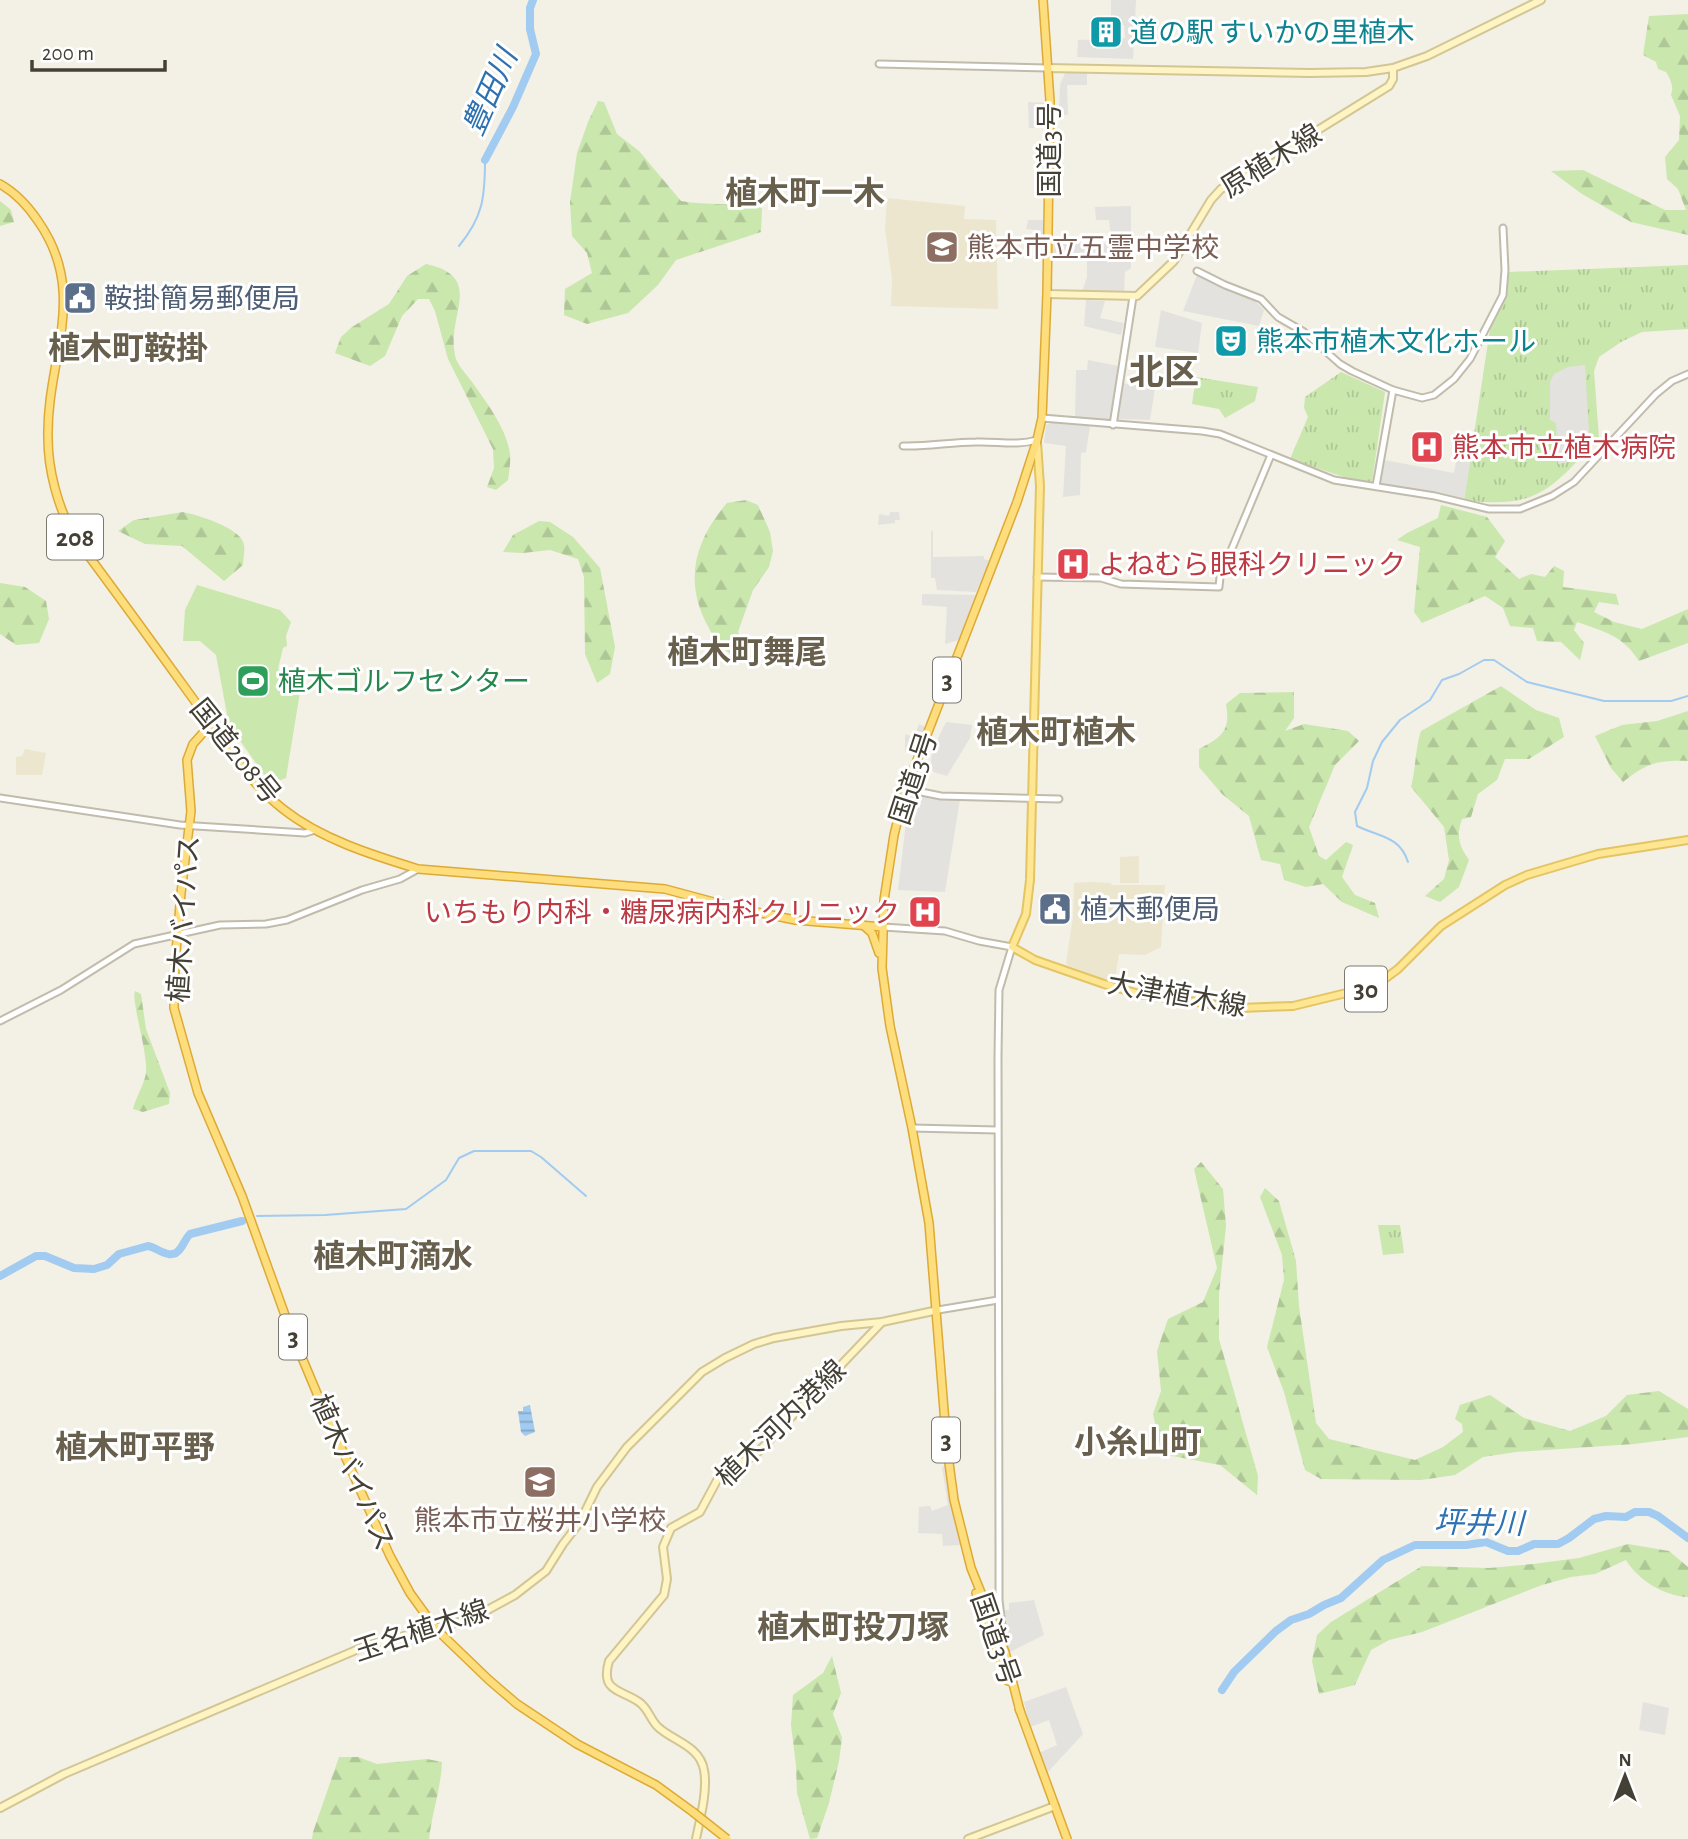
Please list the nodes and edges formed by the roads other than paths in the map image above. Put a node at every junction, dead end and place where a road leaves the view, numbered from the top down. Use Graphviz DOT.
graph roads {
  1 [pos="1043,0"];
  2 [pos="1541,0"];
  3 [pos="879,64"];
  4 [pos="1047,68"];
  5 [pos="1393,68"];
  6 [pos="0,184"];
  7 [pos="1503,228"];
  8 [pos="1197,271"];
  9 [pos="1047,294"];
  10 [pos="1133,297"];
  11 [pos="1688,374"];
  12 [pos="1393,390"];
  13 [pos="1042,418"];
  14 [pos="1112,425"];
  15 [pos="1037,440"];
  16 [pos="902,446"];
  17 [pos="1271,455"];
  18 [pos="1376,486"];
  19 [pos="1037,577"];
  20 [pos="210,724"];
  21 [pos="906,789"];
  22 [pos="0,799"];
  23 [pos="1059,799"];
  24 [pos="1032,800"];
  25 [pos="190,826"];
  26 [pos="315,830"];
  27 [pos="1688,840"];
  28 [pos="418,869"];
  29 [pos="863,925"];
  30 [pos="883,927"];
  31 [pos="177,935"];
  32 [pos="1012,947"];
  33 [pos="882,968"];
  34 [pos="0,1021"];
  35 [pos="912,1128"];
  36 [pos="998,1130"];
  37 [pos="998,1300"];
  38 [pos="938,1310"];
  39 [pos="882,1322"];
  40 [pos="971,1568"];
  41 [pos="999,1600"];
  42 [pos="436,1629"];
  43 [pos="996,1630"];
  44 [pos="995,1646"];
  45 [pos="1005,1652"];
  46 [pos="1020,1711"];
  47 [pos="1055,1807"];
  48 [pos="0,1808"];
  49 [pos="696,1839"];
  50 [pos="727,1839"];
  51 [pos="968,1839"];
  52 [pos="1067,1839"];
  1 -- 4 [label="highway, 国道3号 / 3"];
  2 -- 5 [label="main road"];
  3 -- 4 [label="street"];
  4 -- 5 [label="main road"];
  4 -- 9 [label="highway, 国道3号 / 3"];
  5 -- 10 [label="main road, 原植木線"];
  6 -- 20 [label="highway, 国道208号 / 208"];
  7 -- 12 [label="street"];
  8 -- 12 [label="street"];
  9 -- 10 [label="main road"];
  9 -- 13 [label="highway, 国道3号 / 3"];
  10 -- 14 [label="street"];
  11 -- 18 [label="street"];
  12 -- 18 [label="street"];
  13 -- 14 [label="street"];
  13 -- 15 [label="highway, 国道3号 / 3"];
  14 -- 17 [label="street"];
  15 -- 16 [label="street"];
  15 -- 19 [label="main road"];
  15 -- 21 [label="highway, 国道3号 / 3"];
  17 -- 18 [label="street"];
  17 -- 19 [label="street"];
  19 -- 24 [label="main road"];
  20 -- 25 [label="highway, 植木バイパス / 3"];
  20 -- 26 [label="highway, 国道208号 / 208"];
  21 -- 24 [label="street"];
  21 -- 30 [label="highway, 国道3号 / 3"];
  22 -- 25 [label="street"];
  23 -- 24 [label="street"];
  24 -- 32 [label="main road"];
  25 -- 26 [label="street"];
  25 -- 31 [label="highway, 植木バイパス / 3"];
  26 -- 28 [label="highway, 国道208号 / 208"];
  27 -- 32 [label="main road, 大津植木線 / 30"];
  28 -- 29 [label="highway, 国道208号 / 208"];
  28 -- 31 [label="street"];
  29 -- 30 [label="highway, 国道208号 / 208"];
  29 -- 33 [label="highway"];
  30 -- 32 [label="street"];
  30 -- 33 [label="highway, 国道3号 / 3"];
  31 -- 34 [label="street"];
  31 -- 42 [label="highway, 植木バイパス / 3"];
  32 -- 36 [label="street"];
  33 -- 35 [label="highway, 国道3号 / 3"];
  35 -- 36 [label="street"];
  35 -- 38 [label="highway, 国道3号 / 3"];
  36 -- 37 [label="street"];
  37 -- 38 [label="street"];
  37 -- 41 [label="street"];
  38 -- 39 [label="main road"];
  38 -- 40 [label="highway, 国道3号 / 3"];
  39 -- 42 [label="main road, 玉名植木線"];
  39 -- 49 [label="main road, 植木河内港線"];
  40 -- 43 [label="highway, 国道3号 / 3"];
  40 -- 44 [label="highway, 国道3号 / 3"];
  41 -- 43 [label="street"];
  41 -- 45 [label="street"];
  42 -- 48 [label="main road, 玉名植木線"];
  42 -- 50 [label="highway, 植木バイパス / 3, bridge"];
  43 -- 44 [label="street"];
  43 -- 45 [label="highway, 国道3号 / 3"];
  44 -- 46 [label="highway, 国道3号 / 3"];
  45 -- 46 [label="highway, 国道3号 / 3"];
  46 -- 47 [label="highway, 国道3号 / 3"];
  47 -- 51 [label="main road"];
  47 -- 52 [label="highway, 国道3号 / 3"];
}
